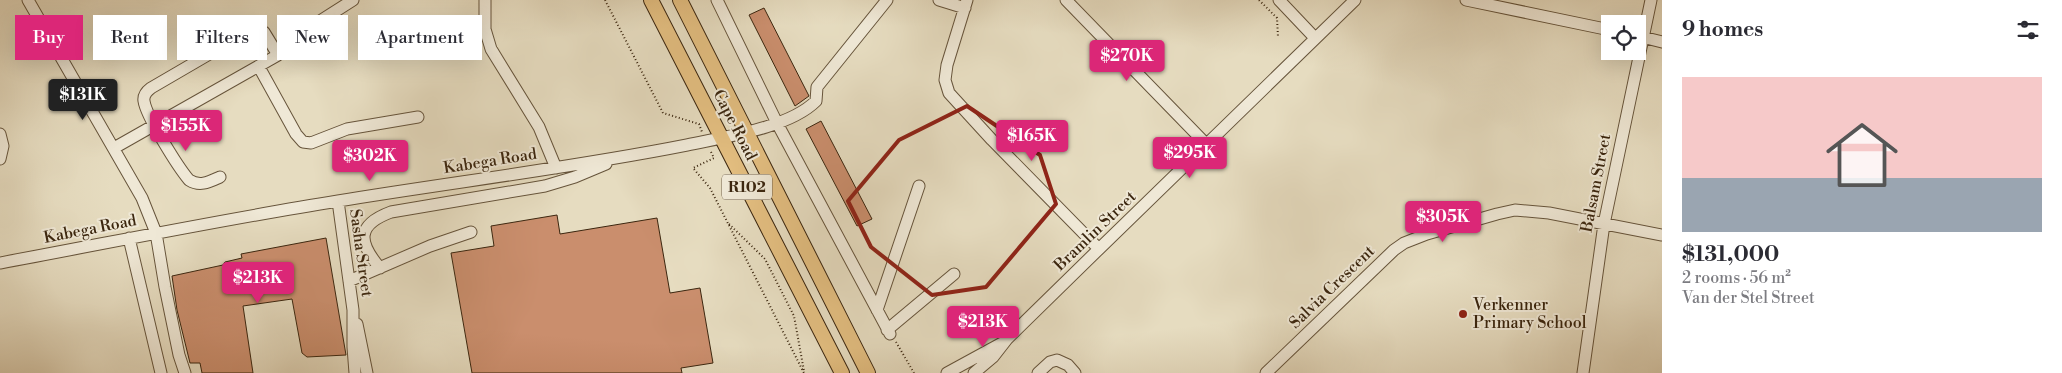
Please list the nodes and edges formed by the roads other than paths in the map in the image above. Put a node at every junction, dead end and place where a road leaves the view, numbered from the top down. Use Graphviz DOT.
graph roads {
  1 [pos="28,0"];
  2 [pos="353,0"];
  3 [pos="485,0"];
  4 [pos="651,0"];
  5 [pos="680,0"];
  6 [pos="717,0"];
  7 [pos="887,0"];
  8 [pos="940,0"];
  9 [pos="1066,0"];
  10 [pos="1278,0"];
  11 [pos="1355,0"];
  12 [pos="1466,0"];
  13 [pos="1651,0"];
  14 [pos="966,4"];
  15 [pos="330,15"];
  16 [pos="1646,17"];
  17 [pos="1601,28"];
  18 [pos="1315,38"];
  19 [pos="1646,38"];
  20 [pos="1662,42"];
  21 [pos="277,53"];
  22 [pos="277,56"];
  23 [pos="1636,60"];
  24 [pos="259,67"];
  25 [pos="418,117"];
  26 [pos="777,123"];
  27 [pos="155,125"];
  28 [pos="746,131"];
  29 [pos="0,134"];
  30 [pos="721,138"];
  31 [pos="1207,145"];
  32 [pos="114,148"];
  33 [pos="624,157"];
  34 [pos="0,159"];
  35 [pos="556,168"];
  36 [pos="220,177"];
  37 [pos="919,186"];
  38 [pos="338,201"];
  39 [pos="1604,224"];
  40 [pos="471,232"];
  41 [pos="156,233"];
  42 [pos="1662,235"];
  43 [pos="129,238"];
  44 [pos="1099,248"];
  45 [pos="0,264"];
  46 [pos="380,268"];
  47 [pos="954,274"];
  48 [pos="349,281"];
  49 [pos="352,310"];
  50 [pos="877,310"];
  51 [pos="970,370"];
  52 [pos="162,373"];
  53 [pos="185,373"];
  54 [pos="355,373"];
  55 [pos="367,373"];
  56 [pos="842,373"];
  57 [pos="868,373"];
  58 [pos="947,373"];
  59 [pos="1038,373"];
  60 [pos="1075,373"];
  61 [pos="1266,373"];
  62 [pos="1583,373"];
  1 -- 32 [label="street"];
  2 -- 15 [label="street"];
  3 -- 35 [label="street"];
  4 -- 30 [label="main road, Cape Road / R102"];
  5 -- 28 [label="main road, Cape Road / R102"];
  6 -- 26 [label="street"];
  7 -- 26 [label="street, Kabega Road"];
  8 -- 14 [label="street"];
  9 -- 31 [label="street"];
  10 -- 18 [label="street"];
  11 -- 18 [label="street, Bramlin Street"];
  12 -- 17 [label="street"];
  13 -- 16 [label="street, Balsam Street"];
  14 -- 44 [label="street"];
  18 -- 31 [label="street, Bramlin Street"];
  19 -- 20 [label="street"];
  21 -- 27 [label="street"];
  22 -- 24 [label="street"];
  23 -- 39 [label="street, Balsam Street"];
  24 -- 25 [label="street"];
  24 -- 27 [label="street"];
  26 -- 28 [label="street, Kabega Road"];
  26 -- 50 [label="street"];
  27 -- 32 [label="street"];
  27 -- 36 [label="street"];
  28 -- 30 [label="street, Kabega Road"];
  28 -- 57 [label="main road, Cape Road / R102"];
  29 -- 34 [label="street"];
  30 -- 33 [label="street, Kabega Road"];
  30 -- 56 [label="main road, Cape Road / R102"];
  31 -- 44 [label="street, Bramlin Street"];
  32 -- 41 [label="street"];
  33 -- 35 [label="street, Kabega Road"];
  33 -- 46 [label="street"];
  35 -- 38 [label="street, Kabega Road"];
  37 -- 50 [label="street"];
  38 -- 41 [label="street, Kabega Road"];
  38 -- 48 [label="street, Sasha Street"];
  39 -- 42 [label="street, Salvia Crescent"];
  39 -- 61 [label="street, Salvia Crescent"];
  39 -- 62 [label="street, Balsam Street"];
  40 -- 46 [label="street"];
  41 -- 43 [label="street, Kabega Road"];
  41 -- 53 [label="street"];
  43 -- 45 [label="street, Kabega Road"];
  43 -- 52 [label="street"];
  44 -- 51 [label="street, Bramlin Street"];
  46 -- 48 [label="street"];
  47 -- 50 [label="street"];
  48 -- 49 [label="street, Sasha Street"];
  49 -- 54 [label="street, Sasha Street"];
  49 -- 55 [label="street, Sasha Street"];
  51 -- 58 [label="street, Bramlin Street"];
  59 -- 60 [label="street"];
}
